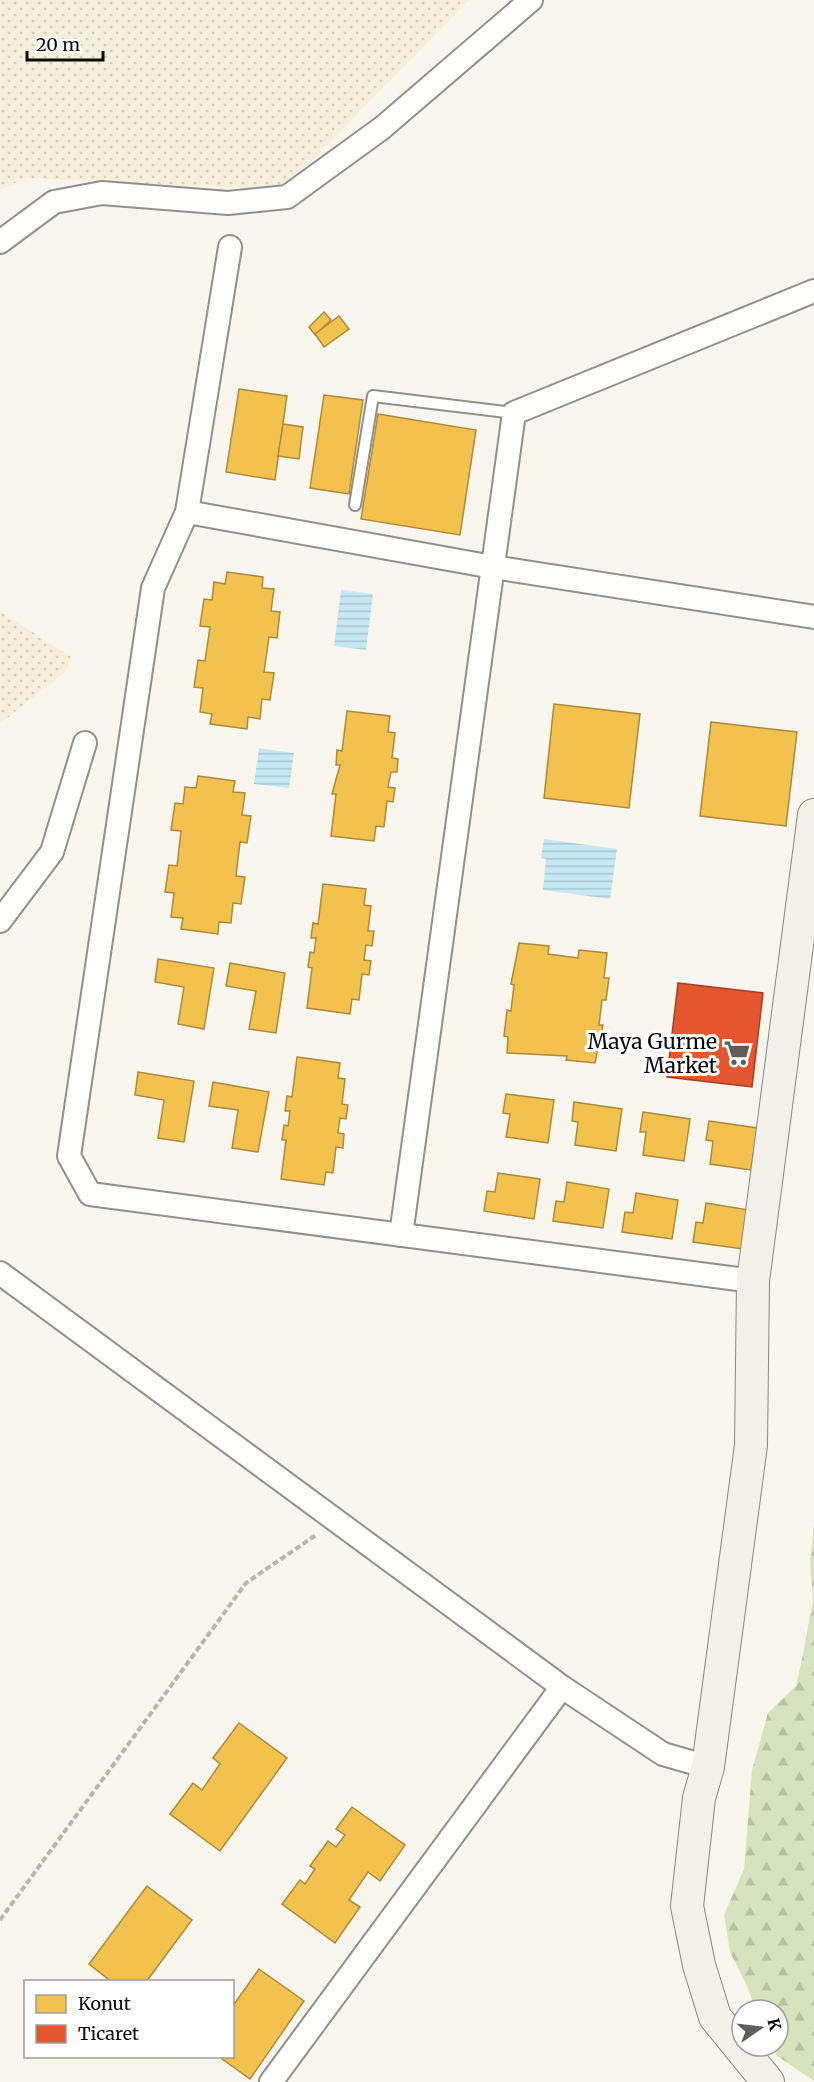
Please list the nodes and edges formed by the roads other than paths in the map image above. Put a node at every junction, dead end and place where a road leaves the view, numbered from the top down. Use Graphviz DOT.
graph roads {
  1 [pos="531,0"];
  2 [pos="0,242"];
  3 [pos="230,247"];
  4 [pos="814,291"];
  5 [pos="514,413"];
  6 [pos="355,505"];
  7 [pos="187,512"];
  8 [pos="493,567"];
  9 [pos="814,617"];
  10 [pos="85,743"];
  11 [pos="814,815"];
  12 [pos="0,921"];
  13 [pos="401,1234"];
  14 [pos="0,1273"];
  15 [pos="753,1281"];
  16 [pos="562,1687"];
  17 [pos="708,1767"];
  18 [pos="271,2082"];
  19 [pos="768,2082"];
  1 -- 2 [label="street"];
  3 -- 7 [label="street"];
  4 -- 5 [label="street"];
  5 -- 6 [label="lane"];
  5 -- 8 [label="street"];
  7 -- 8 [label="street"];
  7 -- 13 [label="street"];
  8 -- 9 [label="street"];
  8 -- 13 [label="street"];
  10 -- 12 [label="street"];
  11 -- 15 [label="street"];
  13 -- 15 [label="street"];
  14 -- 16 [label="street"];
  15 -- 17 [label="street"];
  16 -- 17 [label="street"];
  16 -- 18 [label="street"];
  17 -- 19 [label="street"];
}
